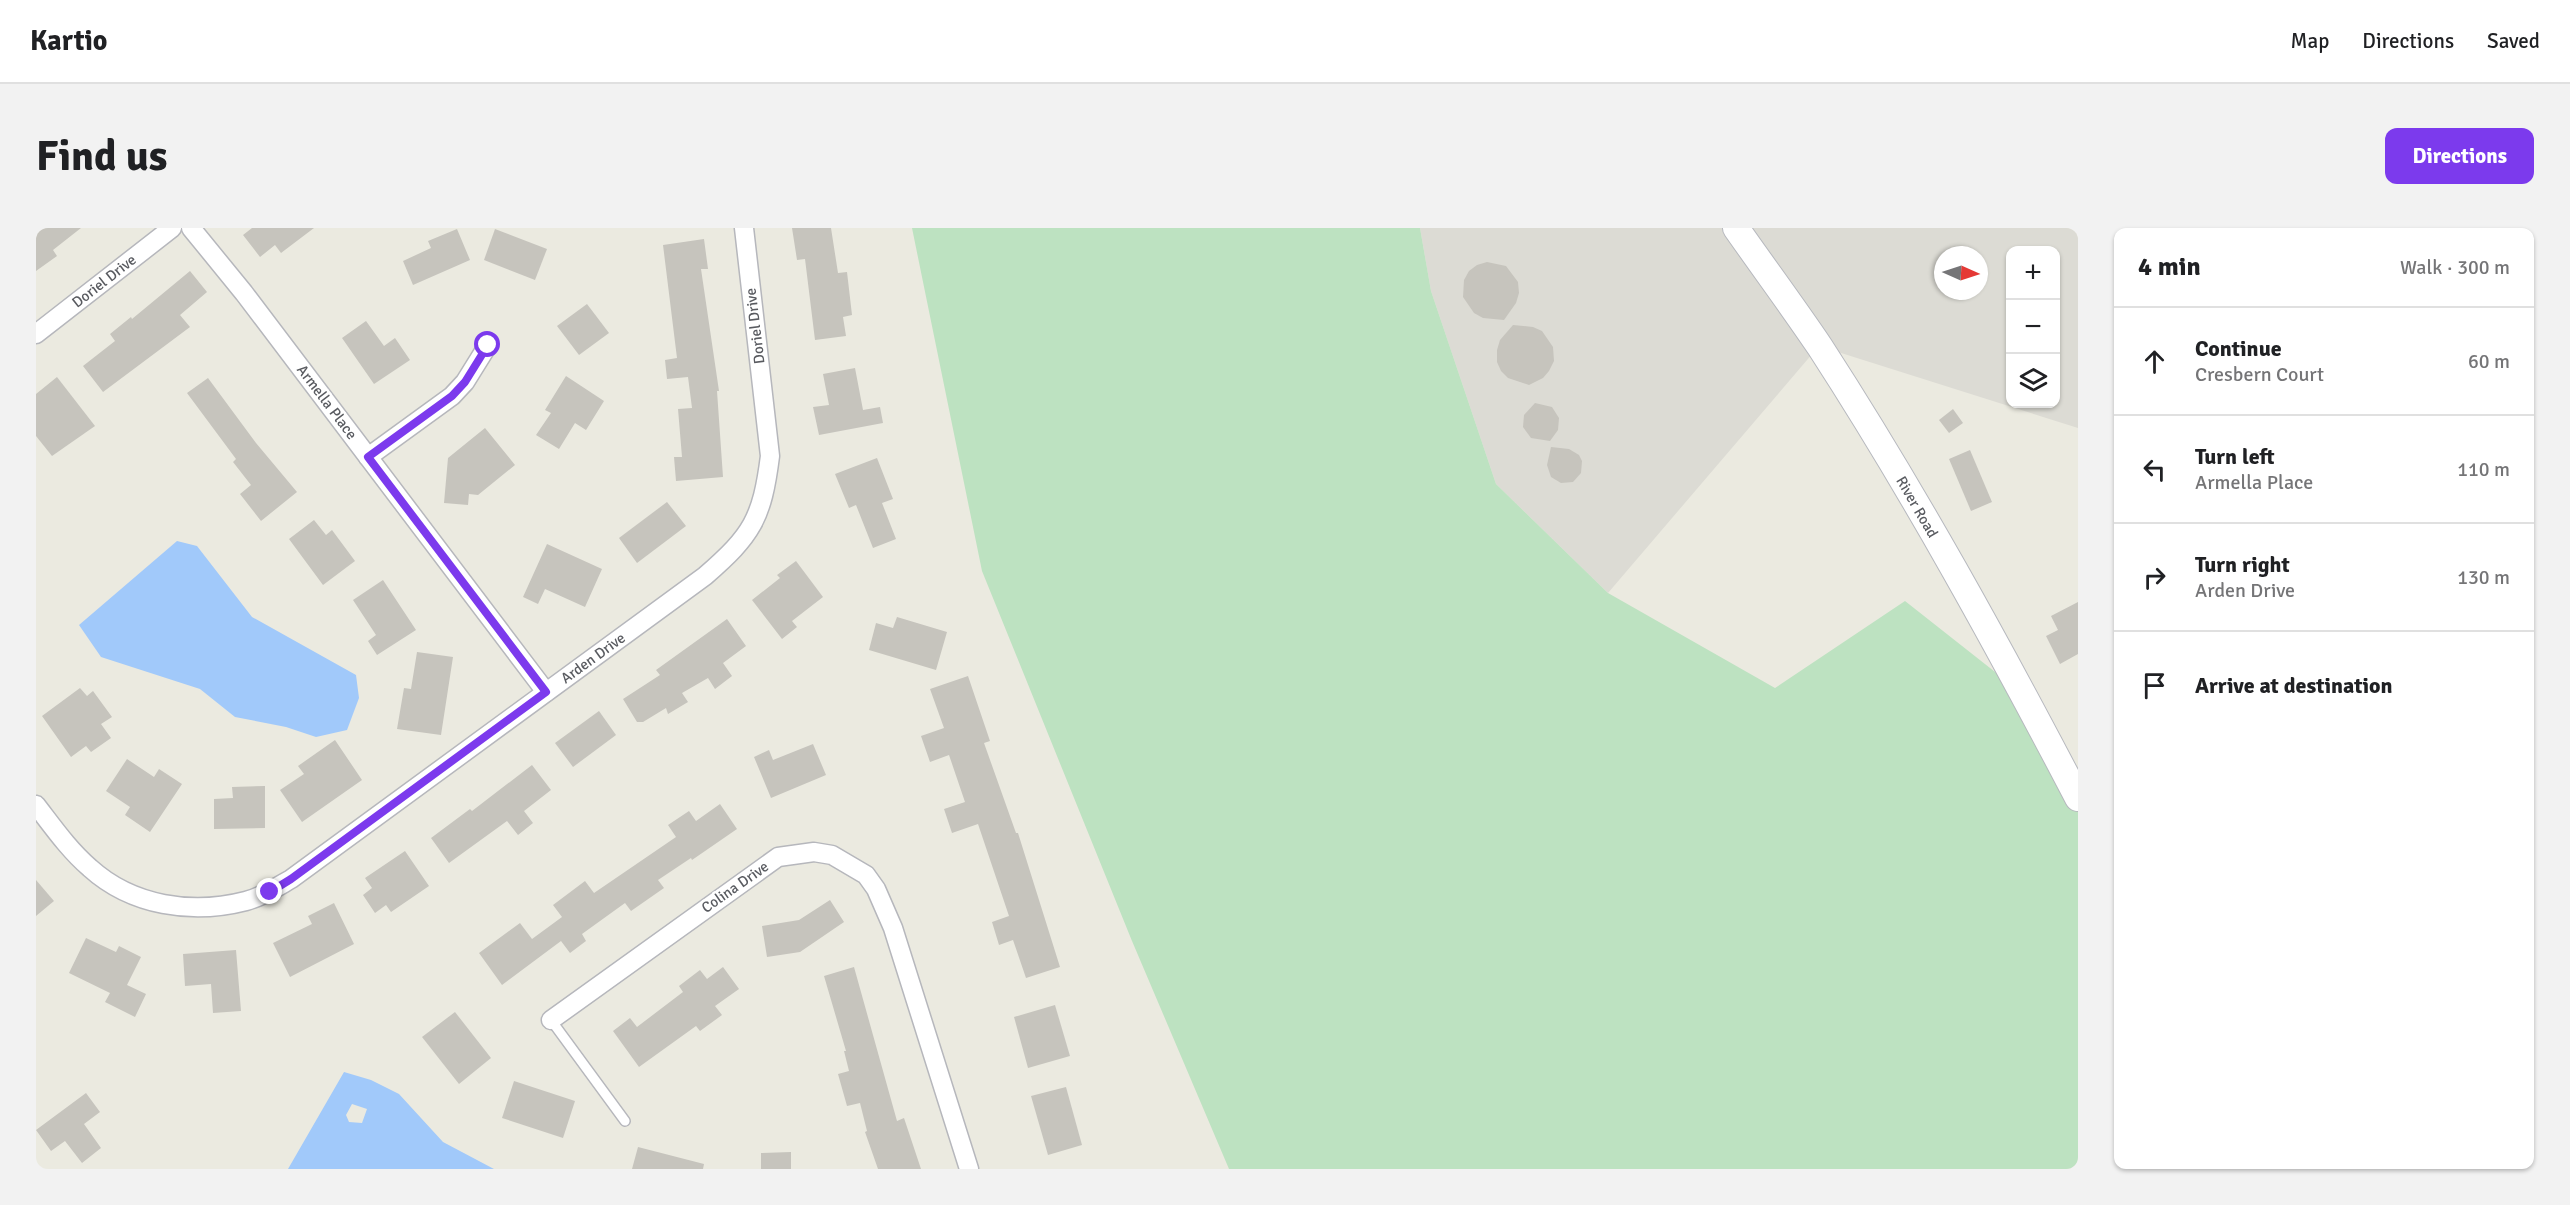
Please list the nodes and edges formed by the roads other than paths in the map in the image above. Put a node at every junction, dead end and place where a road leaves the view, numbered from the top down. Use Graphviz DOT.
graph roads {
  1 [pos="172,228"];
  2 [pos="191,228"];
  3 [pos="744,228"];
  4 [pos="1736,228"];
  5 [pos="36,334"];
  6 [pos="488,345"];
  7 [pos="766,424"];
  8 [pos="368,457"];
  9 [pos="546,692"];
  10 [pos="2078,798"];
  11 [pos="36,805"];
  12 [pos="551,1020"];
  13 [pos="625,1120"];
  14 [pos="969,1169"];
  1 -- 5 [label="street, Doriel Drive"];
  2 -- 8 [label="street, Armella Place"];
  3 -- 7 [label="street, Doriel Drive"];
  4 -- 10 [label="main road, River Road"];
  6 -- 8 [label="street"];
  7 -- 9 [label="street, Arden Drive"];
  8 -- 9 [label="street, Armella Place"];
  9 -- 11 [label="street, Arden Drive"];
  12 -- 13 [label="lane, Colina Drive"];
  12 -- 14 [label="street, Colina Drive"];
}
